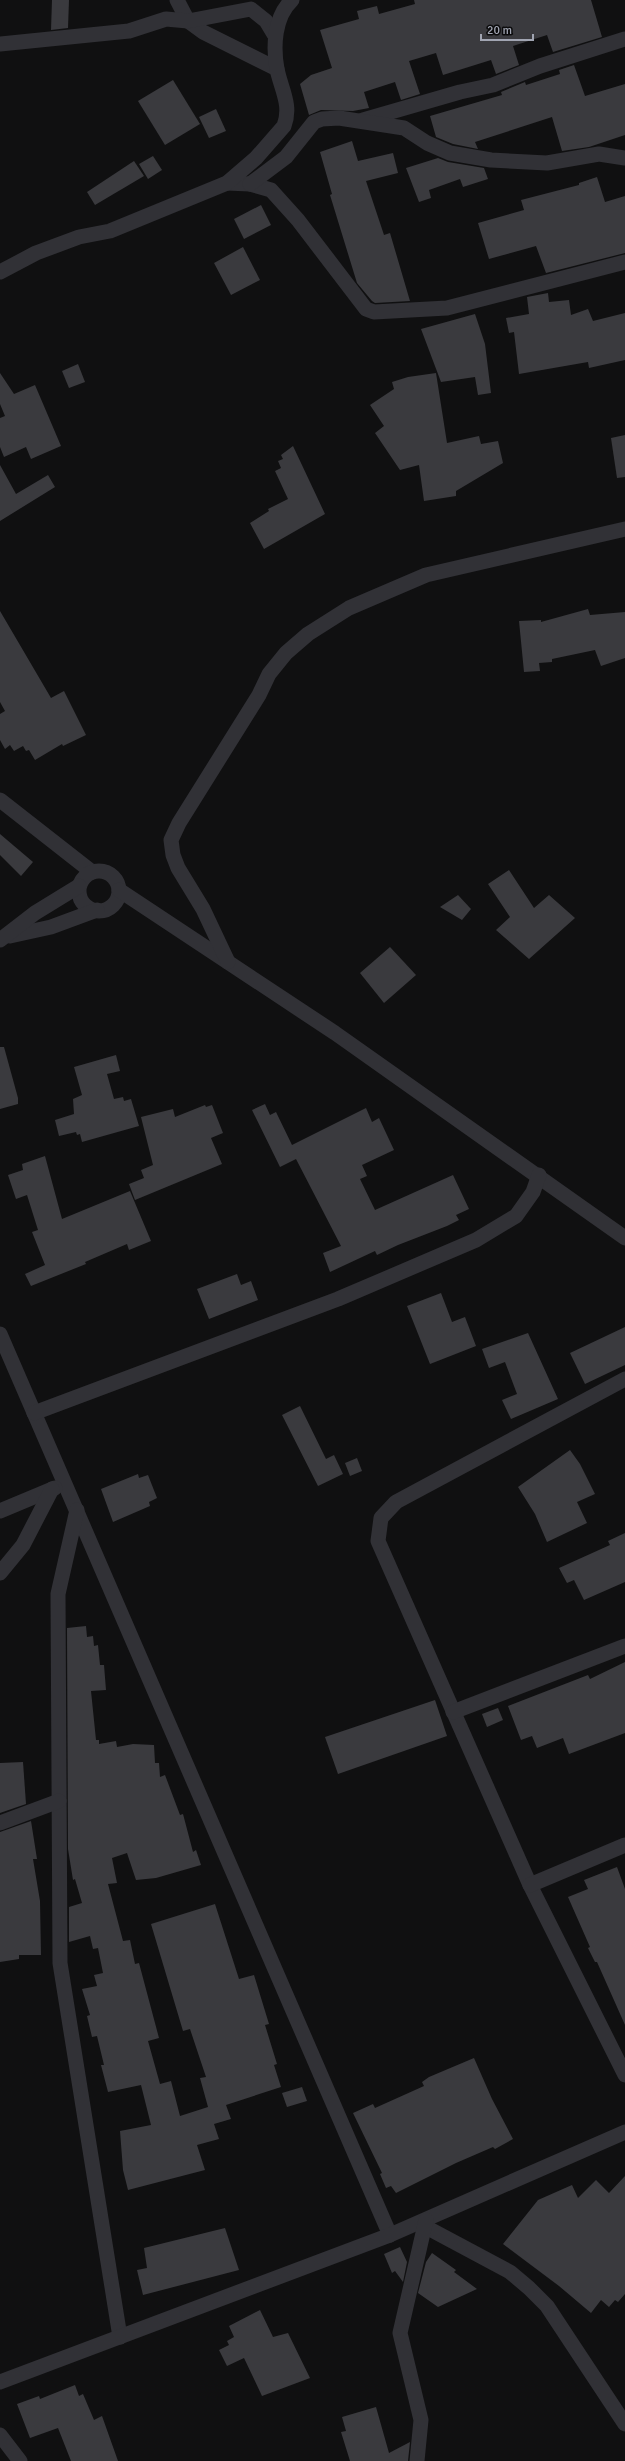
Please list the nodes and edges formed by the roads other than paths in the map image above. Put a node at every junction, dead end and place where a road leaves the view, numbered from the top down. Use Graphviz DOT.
graph roads {
  1 [pos="177,0"];
  2 [pos="292,0"];
  3 [pos="188,21"];
  4 [pos="275,36"];
  5 [pos="625,38"];
  6 [pos="0,44"];
  7 [pos="277,69"];
  8 [pos="362,121"];
  9 [pos="625,158"];
  10 [pos="227,183"];
  11 [pos="250,184"];
  12 [pos="625,262"];
  13 [pos="0,272"];
  14 [pos="625,529"];
  15 [pos="0,800"];
  16 [pos="92,872"];
  17 [pos="80,886"];
  18 [pos="119,890"];
  19 [pos="97,910"];
  20 [pos="3,938"];
  21 [pos="228,962"];
  22 [pos="539,1175"];
  23 [pos="625,1238"];
  24 [pos="0,1334"];
  25 [pos="625,1379"];
  26 [pos="34,1413"];
  27 [pos="58,1486"];
  28 [pos="77,1510"];
  29 [pos="0,1511"];
  30 [pos="0,1573"];
  31 [pos="625,1646"];
  32 [pos="453,1712"];
  33 [pos="59,1801"];
  34 [pos="0,1823"];
  35 [pos="625,1845"];
  36 [pos="530,1885"];
  37 [pos="625,2074"];
  38 [pos="625,2132"];
  39 [pos="425,2223"];
  40 [pos="390,2235"];
  41 [pos="120,2337"];
  42 [pos="0,2382"];
  43 [pos="625,2424"];
  44 [pos="0,2435"];
  45 [pos="20,2461"];
  46 [pos="417,2461"];
  1 -- 3 [label="street"];
  2 -- 4 [label="street"];
  3 -- 4 [label="street"];
  3 -- 6 [label="street"];
  3 -- 7 [label="street"];
  4 -- 7 [label="street"];
  5 -- 8 [label="street"];
  7 -- 10 [label="street"];
  8 -- 9 [label="street"];
  8 -- 11 [label="street"];
  10 -- 11 [label="street"];
  10 -- 13 [label="street"];
  11 -- 12 [label="street"];
  14 -- 21 [label="street"];
  15 -- 16 [label="street"];
  16 -- 17 [label="street"];
  16 -- 18 [label="street"];
  17 -- 19 [label="street"];
  17 -- 20 [label="street"];
  18 -- 19 [label="street"];
  18 -- 21 [label="street"];
  19 -- 20 [label="street"];
  21 -- 22 [label="street"];
  22 -- 23 [label="street"];
  22 -- 26 [label="street"];
  24 -- 26 [label="street"];
  25 -- 32 [label="street"];
  26 -- 27 [label="street"];
  27 -- 28 [label="street"];
  27 -- 29 [label="street"];
  27 -- 30 [label="street"];
  28 -- 33 [label="street"];
  28 -- 40 [label="street"];
  31 -- 32 [label="street"];
  32 -- 36 [label="street"];
  33 -- 34 [label="street"];
  33 -- 41 [label="street"];
  35 -- 36 [label="street"];
  36 -- 37 [label="street"];
  38 -- 39 [label="street"];
  39 -- 40 [label="street"];
  39 -- 43 [label="street"];
  39 -- 46 [label="street"];
  40 -- 41 [label="street"];
  41 -- 42 [label="street"];
  44 -- 45 [label="street"];
}
